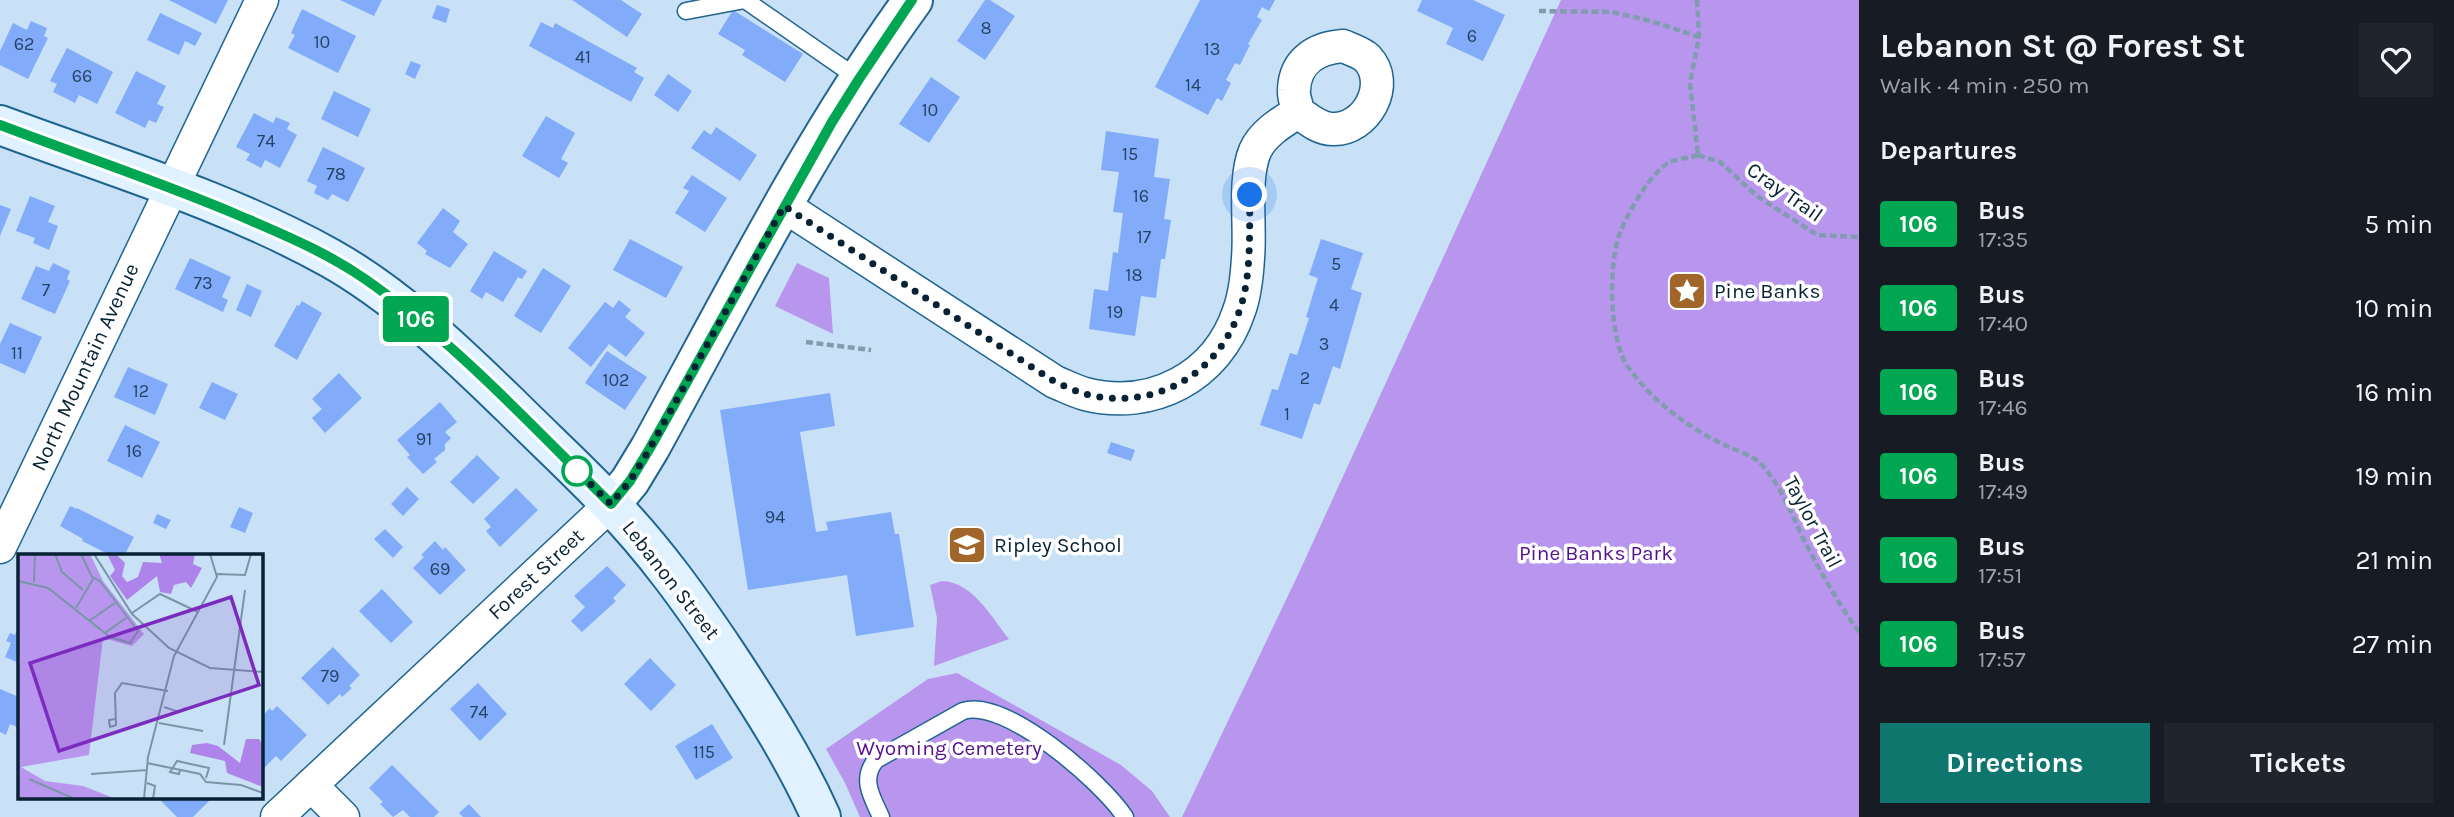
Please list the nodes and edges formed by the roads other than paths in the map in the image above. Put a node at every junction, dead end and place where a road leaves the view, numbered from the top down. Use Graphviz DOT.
graph roads {
  1 [pos="262,0"];
  2 [pos="912,0"];
  3 [pos="686,11"];
  4 [pos="859,79"];
  5 [pos="1298,112"];
  6 [pos="0,125"];
  7 [pos="171,187"];
  8 [pos="784,206"];
  9 [pos="611,504"];
  10 [pos="0,547"];
  11 [pos="311,785"];
  12 [pos="277,817"];
  13 [pos="343,817"];
  14 [pos="821,817"];
  15 [pos="881,817"];
  16 [pos="1125,817"];
  1 -- 7 [label="street, North Mountain Avenue"];
  2 -- 4 [label="street, Forest Street"];
  3 -- 4 [label="lane"];
  4 -- 8 [label="street, Forest Street"];
  5 -- 8 [label="street"];
  6 -- 7 [label="main road, Lebanon Street"];
  7 -- 9 [label="main road, Lebanon Street"];
  7 -- 10 [label="street, North Mountain Avenue"];
  8 -- 9 [label="street, Forest Street"];
  9 -- 11 [label="street, Forest Street"];
  9 -- 14 [label="main road, Lebanon Street"];
  11 -- 12 [label="street, Forest Street"];
  11 -- 13 [label="street"];
  15 -- 16 [label="lane"];
}
